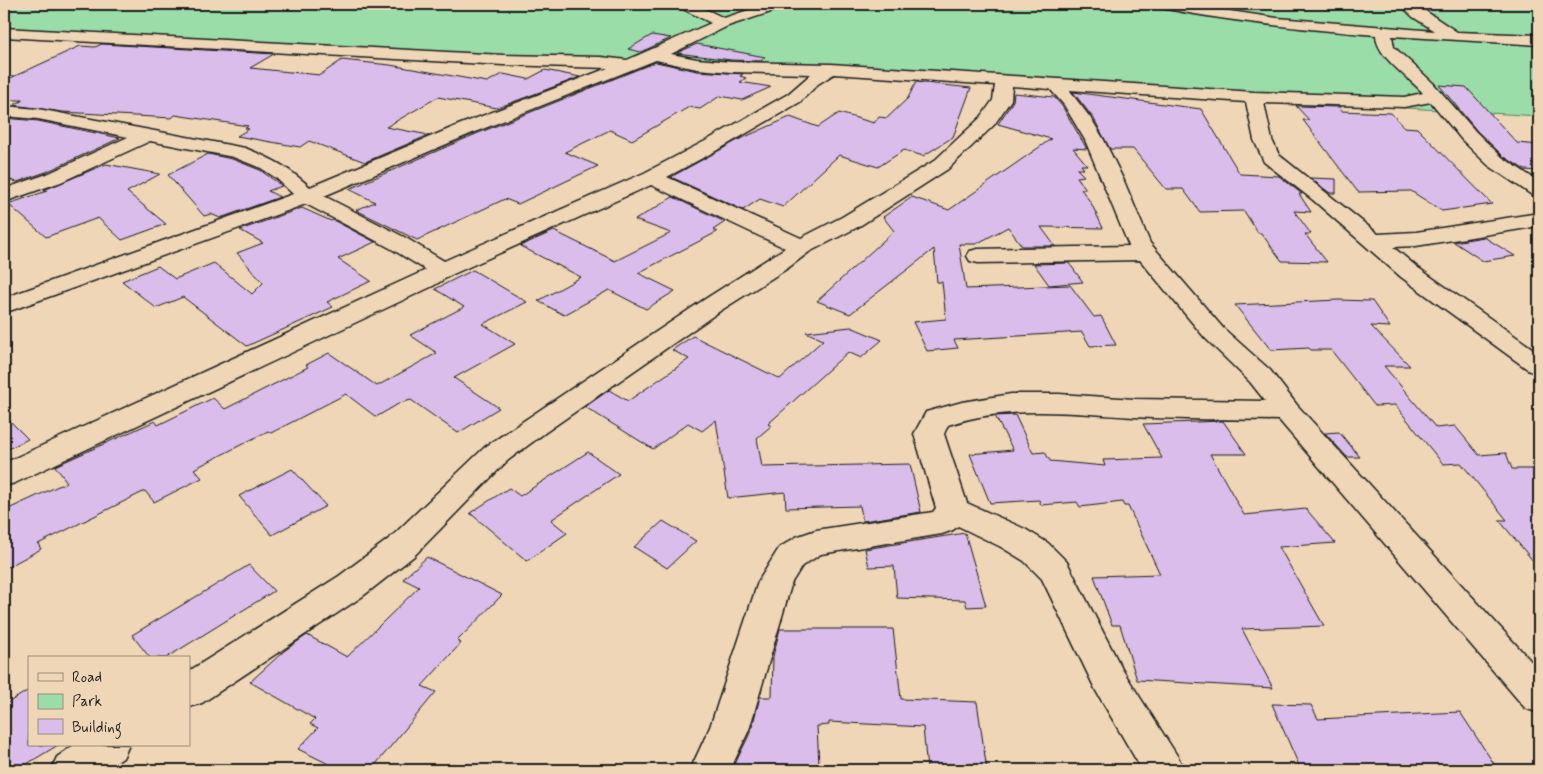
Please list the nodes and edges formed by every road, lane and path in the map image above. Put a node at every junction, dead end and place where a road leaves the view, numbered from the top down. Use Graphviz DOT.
graph roads {
  1 [pos="684,4"];
  2 [pos="781,4"];
  3 [pos="1161,4"];
  4 [pos="1216,9"];
  5 [pos="1412,18"];
  6 [pos="723,22"];
  7 [pos="1384,31"];
  8 [pos="4,32"];
  9 [pos="1539,40"];
  10 [pos="655,55"];
  11 [pos="628,65"];
  12 [pos="831,69"];
  13 [pos="1004,81"];
  14 [pos="1056,85"];
  15 [pos="1435,96"];
  16 [pos="1254,97"];
  17 [pos="4,111"];
  18 [pos="149,134"];
  19 [pos="651,176"];
  20 [pos="1539,191"];
  21 [pos="4,196"];
  22 [pos="307,196"];
  23 [pos="1539,219"];
  24 [pos="1372,241"];
  25 [pos="801,247"];
  26 [pos="1146,253"];
  27 [pos="978,256"];
  28 [pos="443,270"];
  29 [pos="4,306"];
  30 [pos="1539,365"];
  31 [pos="1287,411"];
  32 [pos="4,475"];
  33 [pos="953,510"];
  34 [pos="190,691"];
  35 [pos="1539,696"];
  36 [pos="107,746"];
  37 [pos="71,770"];
  38 [pos="710,770"];
  39 [pos="1164,770"];
  1 -- 6 [label="street"];
  2 -- 6 [label="street"];
  3 -- 4 [label="street"];
  4 -- 7 [label="street"];
  5 -- 7 [label="street"];
  5 -- 9 [label="street"];
  6 -- 10 [label="street"];
  7 -- 15 [label="street"];
  8 -- 11 [label="street"];
  10 -- 11 [label="street"];
  10 -- 12 [label="street"];
  11 -- 22 [label="street"];
  12 -- 13 [label="street"];
  12 -- 19 [label="street"];
  13 -- 14 [label="street"];
  13 -- 25 [label="street"];
  14 -- 16 [label="street"];
  14 -- 26 [label="street"];
  15 -- 16 [label="street"];
  15 -- 20 [label="street"];
  16 -- 24 [label="street"];
  17 -- 18 [label="street"];
  18 -- 21 [label="street"];
  18 -- 22 [label="street"];
  19 -- 25 [label="street"];
  19 -- 28 [label="street"];
  22 -- 28 [label="street"];
  22 -- 29 [label="street"];
  23 -- 24 [label="street"];
  24 -- 30 [label="street"];
  25 -- 34 [label="street"];
  26 -- 27 [label="street"];
  26 -- 31 [label="street"];
  28 -- 32 [label="street"];
  31 -- 33 [label="street"];
  31 -- 35 [label="street"];
  33 -- 38 [label="street"];
  33 -- 39 [label="street"];
  36 -- 37 [label="street"];
}
